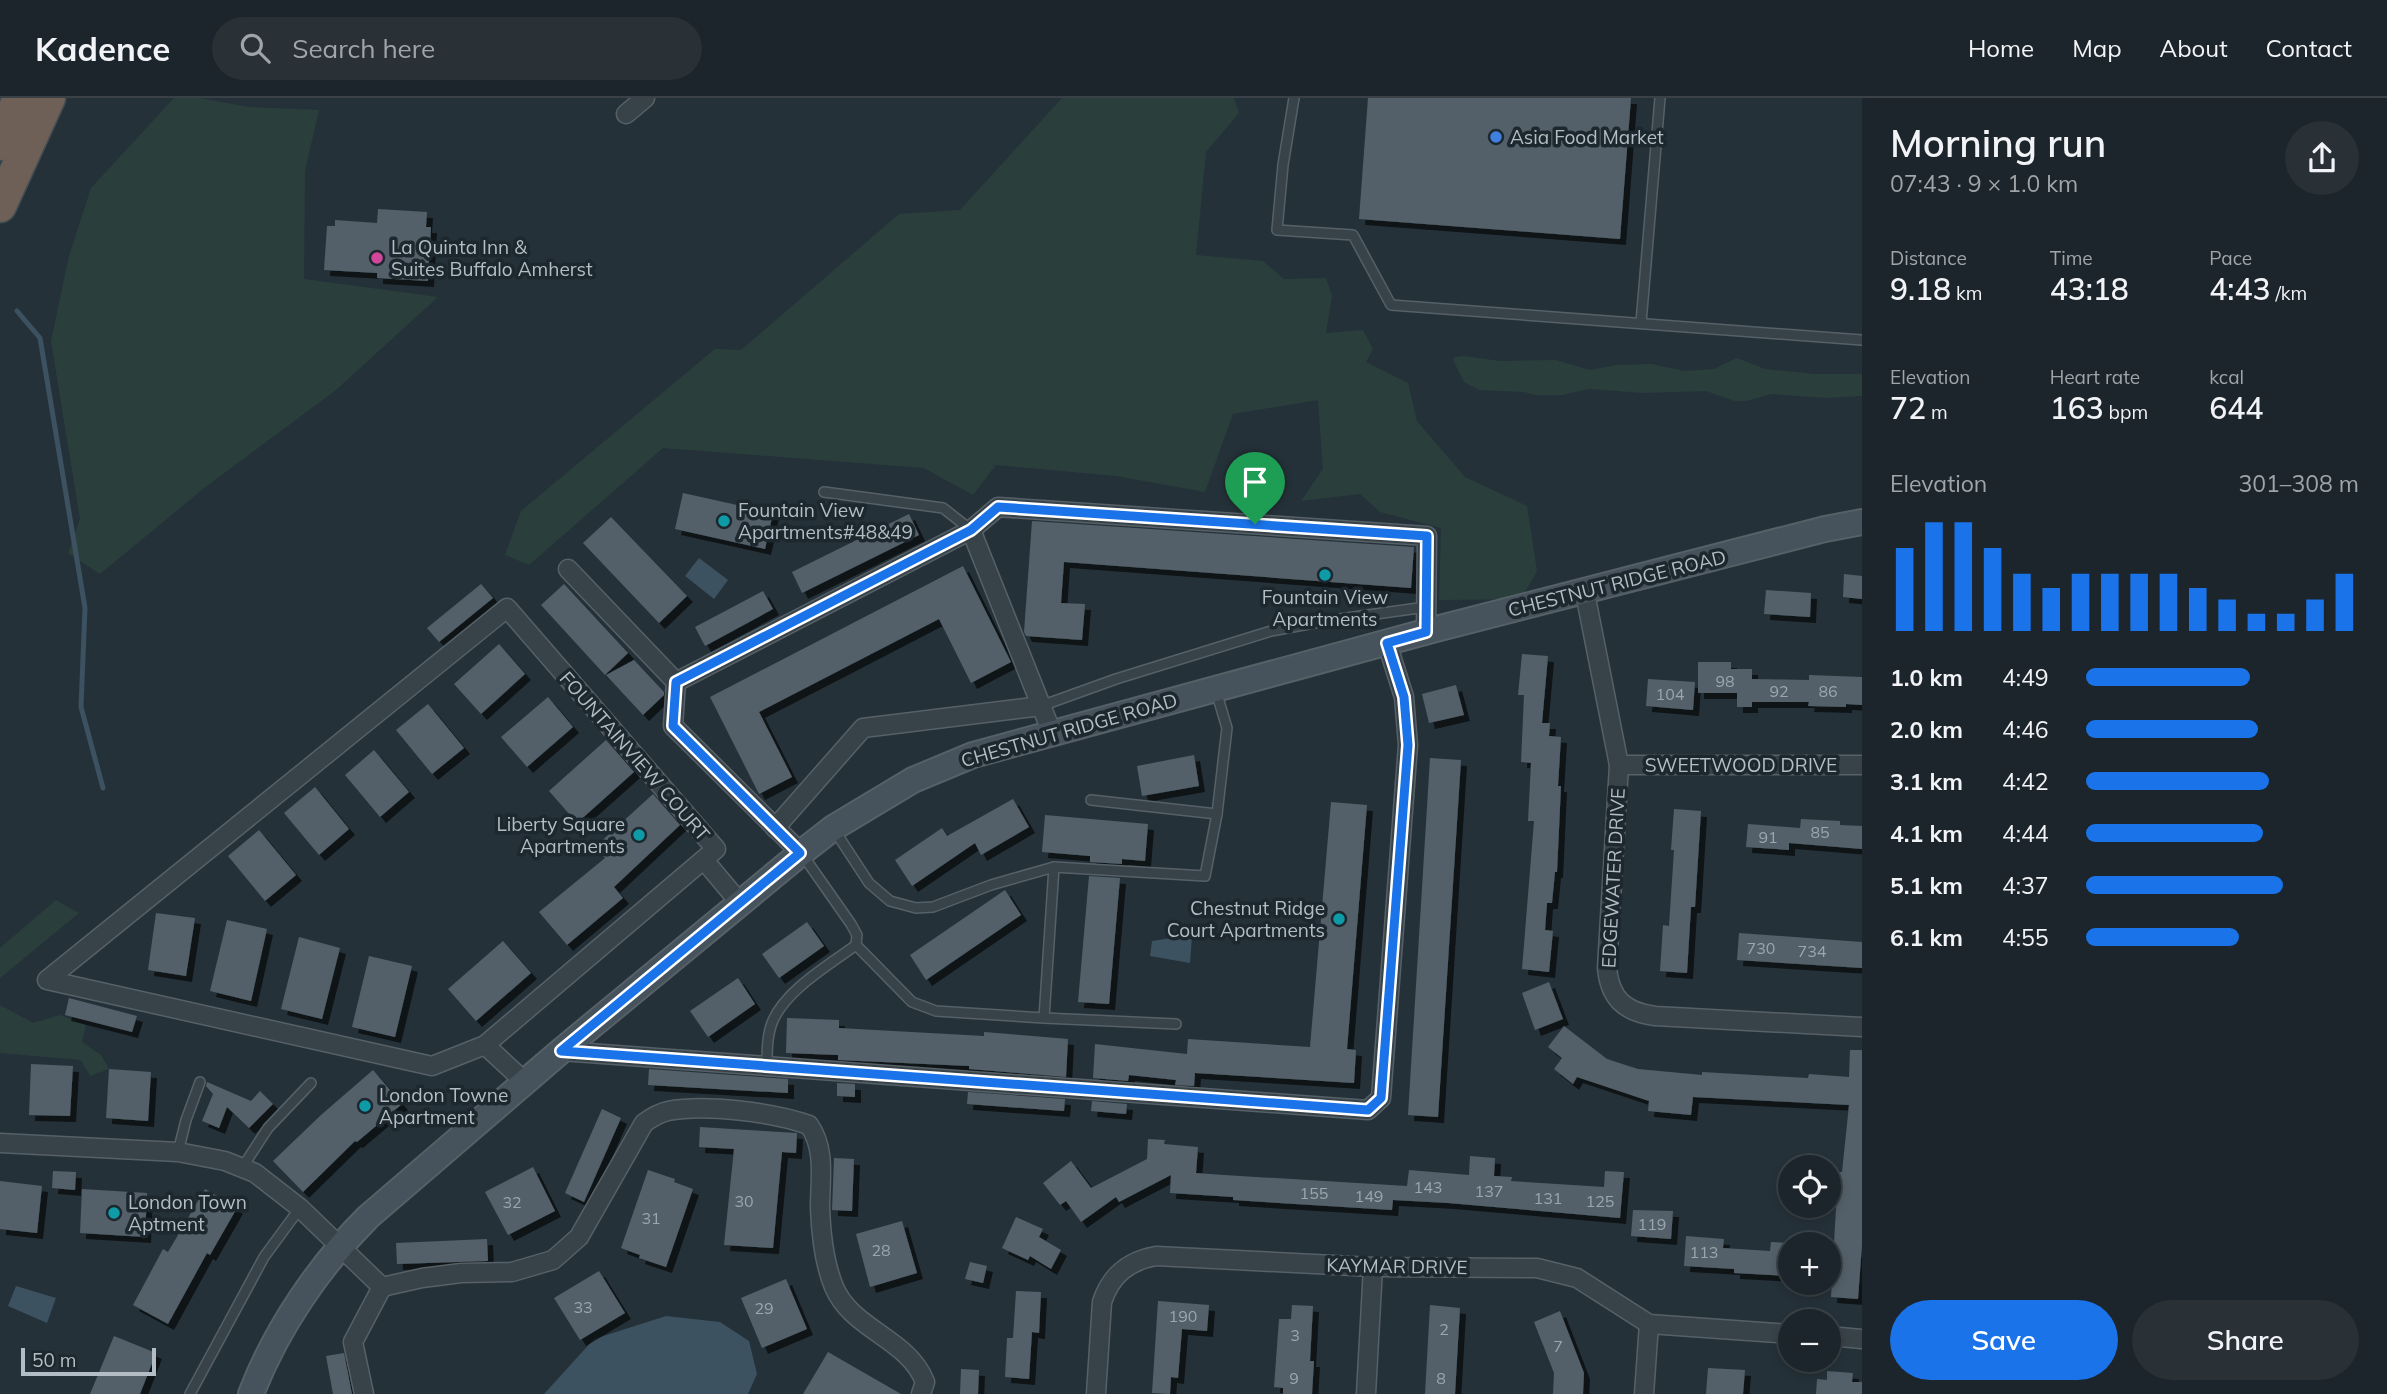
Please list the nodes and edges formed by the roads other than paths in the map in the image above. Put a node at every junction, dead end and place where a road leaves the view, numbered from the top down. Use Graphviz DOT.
graph roads {
  1 [pos="19,98"];
  2 [pos="49,98"];
  3 [pos="645,98"];
  4 [pos="1294,98"];
  5 [pos="1660,98"];
  6 [pos="626,114"];
  7 [pos="0,144"];
  8 [pos="0,206"];
  9 [pos="1641,323"];
  10 [pos="1862,340"];
  11 [pos="824,492"];
  12 [pos="1862,522"];
  13 [pos="971,530"];
  14 [pos="568,569"];
  15 [pos="1584,593"];
  16 [pos="1426,607"];
  17 [pos="1426,632"];
  18 [pos="1387,643"];
  19 [pos="676,682"];
  20 [pos="1216,689"];
  21 [pos="1041,706"];
  22 [pos="1052,733"];
  23 [pos="1619,765"];
  24 [pos="1862,765"];
  25 [pos="1091,800"];
  26 [pos="1217,814"];
  27 [pos="775,828"];
  28 [pos="833,828"];
  29 [pos="800,853"];
  30 [pos="704,860"];
  31 [pos="1055,867"];
  32 [pos="740,903"];
  33 [pos="856,945"];
  34 [pos="1044,1018"];
  35 [pos="1177,1024"];
  36 [pos="1862,1027"];
  37 [pos="485,1045"];
  38 [pos="561,1051"];
  39 [pos="767,1066"];
  40 [pos="200,1082"];
  41 [pos="525,1082"];
  42 [pos="311,1083"];
  43 [pos="0,1143"];
  44 [pos="178,1152"];
  45 [pos="242,1168"];
  46 [pos="300,1208"];
  47 [pos="340,1245"];
  48 [pos="1373,1267"];
  49 [pos="382,1287"];
  50 [pos="1648,1324"];
  51 [pos="1778,1333"];
  52 [pos="1841,1337"];
  53 [pos="1862,1339"];
  54 [pos="190,1394"];
  55 [pos="251,1394"];
  56 [pos="364,1394"];
  57 [pos="921,1394"];
  58 [pos="1096,1394"];
  59 [pos="1366,1394"];
  60 [pos="1644,1394"];
  1 -- 7 [label="highway"];
  2 -- 8 [label="highway"];
  3 -- 6 [label="street"];
  4 -- 9 [label="lane"];
  5 -- 9 [label="lane"];
  9 -- 10 [label="lane"];
  11 -- 13 [label="lane"];
  12 -- 15 [label="street, CHESTNUT RIDGE ROAD"];
  13 -- 16 [label="street"];
  13 -- 19 [label="street"];
  13 -- 21 [label="street"];
  14 -- 19 [label="street"];
  15 -- 17 [label="street, CHESTNUT RIDGE ROAD"];
  15 -- 23 [label="street, EDGEWATER DRIVE"];
  16 -- 17 [label="street"];
  16 -- 21 [label="lane"];
  17 -- 18 [label="street, CHESTNUT RIDGE ROAD"];
  18 -- 20 [label="street, CHESTNUT RIDGE ROAD"];
  18 -- 39 [label="street"];
  19 -- 27 [label="street"];
  20 -- 22 [label="street, CHESTNUT RIDGE ROAD"];
  20 -- 26 [label="lane"];
  21 -- 22 [label="street"];
  21 -- 27 [label="street"];
  22 -- 28 [label="street, CHESTNUT RIDGE ROAD"];
  23 -- 24 [label="street, SWEETWOOD DRIVE"];
  23 -- 36 [label="street, EDGEWATER DRIVE"];
  25 -- 26 [label="lane"];
  26 -- 31 [label="lane"];
  27 -- 29 [label="street"];
  28 -- 29 [label="street, CHESTNUT RIDGE ROAD"];
  28 -- 31 [label="lane"];
  29 -- 32 [label="street, CHESTNUT RIDGE ROAD"];
  29 -- 33 [label="lane"];
  30 -- 32 [label="street, FOUNTAINVIEW COURT"];
  30 -- 37 [label="street"];
  30 -- 37 [label="street, FOUNTAINVIEW COURT"];
  31 -- 34 [label="lane"];
  32 -- 38 [label="street, CHESTNUT RIDGE ROAD"];
  33 -- 34 [label="lane"];
  33 -- 39 [label="lane"];
  34 -- 35 [label="lane"];
  37 -- 41 [label="street"];
  38 -- 39 [label="street"];
  38 -- 41 [label="street, CHESTNUT RIDGE ROAD"];
  40 -- 44 [label="lane"];
  41 -- 47 [label="street, CHESTNUT RIDGE ROAD"];
  42 -- 45 [label="lane"];
  43 -- 44 [label="street"];
  44 -- 45 [label="street"];
  45 -- 46 [label="street"];
  46 -- 47 [label="street"];
  46 -- 54 [label="lane"];
  47 -- 49 [label="street"];
  47 -- 55 [label="street, CHESTNUT RIDGE ROAD"];
  48 -- 50 [label="street, KAYMAR DRIVE"];
  48 -- 58 [label="street, KAYMAR DRIVE"];
  48 -- 59 [label="street"];
  49 -- 56 [label="street"];
  49 -- 57 [label="street"];
  50 -- 51 [label="street, KAYMAR DRIVE"];
  50 -- 60 [label="street"];
  52 -- 53 [label="street"];
}
